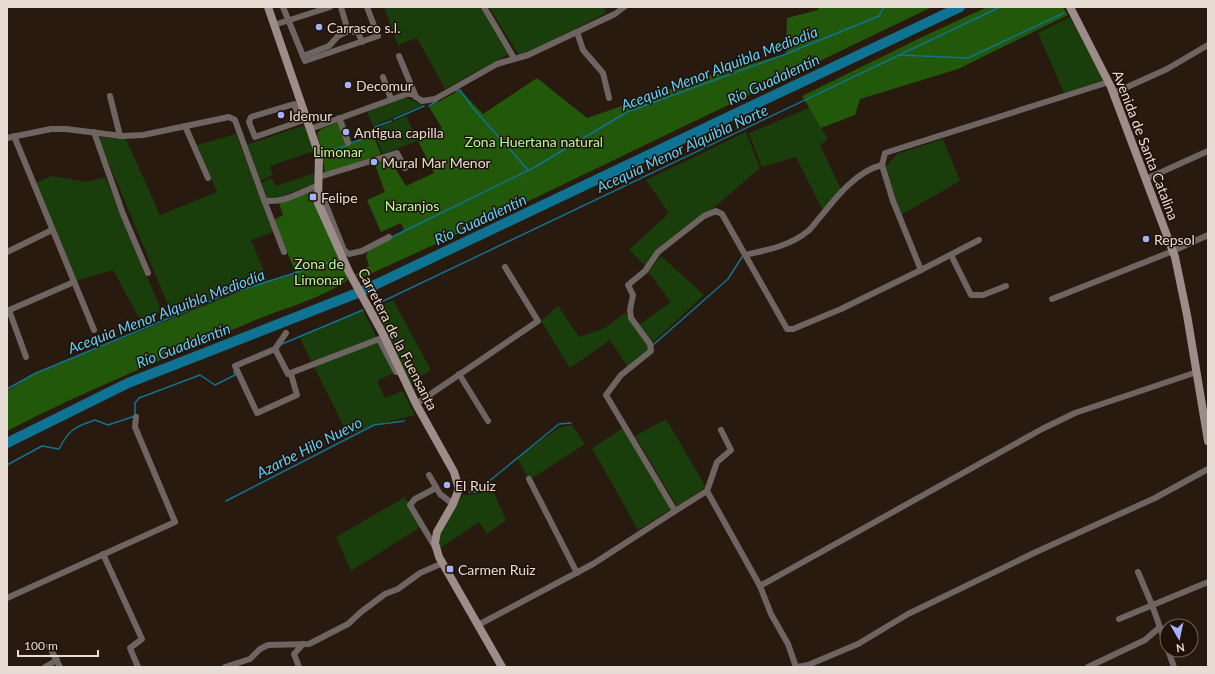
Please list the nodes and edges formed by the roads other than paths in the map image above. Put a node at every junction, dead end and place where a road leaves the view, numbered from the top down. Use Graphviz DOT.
graph roads {
  1 [pos="268,7"];
  2 [pos="283,7"];
  3 [pos="341,7"];
  4 [pos="367,7"];
  5 [pos="484,7"];
  6 [pos="624,7"];
  7 [pos="1070,7"];
  8 [pos="316,12"];
  9 [pos="288,21"];
  10 [pos="274,25"];
  11 [pos="348,31"];
  12 [pos="577,32"];
  13 [pos="362,42"];
  14 [pos="1208,45"];
  15 [pos="303,56"];
  16 [pos="399,56"];
  17 [pos="514,58"];
  18 [pos="383,77"];
  19 [pos="1109,82"];
  20 [pos="1114,93"];
  21 [pos="110,96"];
  22 [pos="416,97"];
  23 [pos="609,98"];
  24 [pos="391,99"];
  25 [pos="339,118"];
  26 [pos="304,120"];
  27 [pos="185,126"];
  28 [pos="310,129"];
  29 [pos="94,132"];
  30 [pos="14,136"];
  31 [pos="120,136"];
  32 [pos="7,138"];
  33 [pos="348,143"];
  34 [pos="1208,151"];
  35 [pos="882,165"];
  36 [pos="405,168"];
  37 [pos="208,178"];
  38 [pos="1146,178"];
  39 [pos="319,181"];
  40 [pos="318,198"];
  41 [pos="264,200"];
  42 [pos="52,230"];
  43 [pos="1208,235"];
  44 [pos="389,237"];
  45 [pos="979,240"];
  46 [pos="1173,251"];
  47 [pos="7,252"];
  48 [pos="284,252"];
  49 [pos="745,255"];
  50 [pos="951,255"];
  51 [pos="505,267"];
  52 [pos="921,270"];
  53 [pos="148,272"];
  54 [pos="74,282"];
  55 [pos="1006,286"];
  56 [pos="1052,299"];
  57 [pos="8,311"];
  58 [pos="94,330"];
  59 [pos="286,333"];
  60 [pos="275,349"];
  61 [pos="26,357"];
  62 [pos="400,371"];
  63 [pos="1197,372"];
  64 [pos="291,374"];
  65 [pos="460,374"];
  66 [pos="416,404"];
  67 [pos="136,417"];
  68 [pos="488,421"];
  69 [pos="721,430"];
  70 [pos="1208,441"];
  71 [pos="1208,469"];
  72 [pos="429,475"];
  73 [pos="528,478"];
  74 [pos="436,488"];
  75 [pos="707,491"];
  76 [pos="453,504"];
  77 [pos="675,511"];
  78 [pos="436,548"];
  79 [pos="103,554"];
  80 [pos="442,564"];
  81 [pos="1138,572"];
  82 [pos="577,573"];
  83 [pos="1208,582"];
  84 [pos="760,586"];
  85 [pos="7,598"];
  86 [pos="1152,605"];
  87 [pos="1119,619"];
  88 [pos="1159,624"];
  89 [pos="478,625"];
  90 [pos="1159,628"];
  91 [pos="303,644"];
  92 [pos="49,646"];
  93 [pos="56,660"];
  94 [pos="45,667"];
  95 [pos="60,667"];
  96 [pos="138,667"];
  97 [pos="225,667"];
  98 [pos="299,667"];
  99 [pos="502,667"];
  100 [pos="796,667"];
  101 [pos="1088,667"];
  1 -- 10 [label="main road, Carretera de la Fuensanta"];
  2 -- 9 [label="street"];
  3 -- 11 [label="street"];
  4 -- 13 [label="street"];
  5 -- 17 [label="street"];
  6 -- 12 [label="street"];
  7 -- 19 [label="main road, Avenida de Santa Catalina"];
  8 -- 9 [label="street"];
  9 -- 10 [label="street"];
  9 -- 15 [label="street"];
  10 -- 26 [label="main road, Carretera de la Fuensanta"];
  11 -- 13 [label="street"];
  11 -- 15 [label="street"];
  12 -- 17 [label="street"];
  12 -- 23 [label="street"];
  13 -- 15 [label="street"];
  14 -- 20 [label="street"];
  16 -- 22 [label="street"];
  17 -- 22 [label="street"];
  18 -- 24 [label="street"];
  19 -- 20 [label="main road, Avenida de Santa Catalina"];
  19 -- 35 [label="street"];
  20 -- 38 [label="main road, Avenida de Santa Catalina"];
  21 -- 31 [label="street"];
  22 -- 24 [label="street"];
  24 -- 25 [label="street"];
  25 -- 28 [label="street"];
  25 -- 33 [label="street"];
  26 -- 26 [label="street"];
  26 -- 28 [label="main road, Carretera de la Fuensanta"];
  27 -- 31 [label="street"];
  27 -- 37 [label="street"];
  27 -- 41 [label="street"];
  28 -- 39 [label="main road, Carretera de la Fuensanta"];
  29 -- 30 [label="street"];
  29 -- 31 [label="street"];
  29 -- 53 [label="street"];
  30 -- 32 [label="street"];
  30 -- 42 [label="street"];
  34 -- 38 [label="street"];
  35 -- 49 [label="street"];
  35 -- 52 [label="street"];
  36 -- 39 [label="street"];
  38 -- 46 [label="main road, Avenida de Santa Catalina"];
  39 -- 40 [label="main road, Carretera de la Fuensanta"];
  39 -- 41 [label="street"];
  40 -- 44 [label="street"];
  40 -- 62 [label="main road, Carretera de la Fuensanta"];
  41 -- 48 [label="street"];
  42 -- 47 [label="street"];
  42 -- 54 [label="street"];
  43 -- 46 [label="street"];
  45 -- 50 [label="street"];
  46 -- 56 [label="street"];
  46 -- 63 [label="main road, Avenida de Santa Catalina"];
  49 -- 52 [label="street"];
  49 -- 77 [label="street"];
  50 -- 52 [label="street"];
  50 -- 55 [label="street"];
  51 -- 65 [label="street"];
  54 -- 57 [label="street"];
  54 -- 58 [label="street"];
  57 -- 61 [label="street"];
  59 -- 60 [label="street"];
  60 -- 64 [label="street"];
  60 -- 64 [label="street"];
  62 -- 64 [label="street"];
  62 -- 66 [label="main road, Carretera de la Fuensanta"];
  63 -- 70 [label="main road, Avenida de Santa Catalina"];
  63 -- 84 [label="street"];
  65 -- 66 [label="street"];
  65 -- 68 [label="street"];
  66 -- 76 [label="main road, Carretera de la Fuensanta"];
  67 -- 79 [label="street"];
  69 -- 75 [label="street"];
  71 -- 100 [label="street"];
  72 -- 74 [label="street"];
  73 -- 82 [label="street"];
  74 -- 76 [label="street"];
  74 -- 78 [label="street"];
  75 -- 77 [label="street"];
  75 -- 84 [label="street"];
  76 -- 78 [label="main road, Carretera de la Fuensanta"];
  77 -- 82 [label="street"];
  78 -- 80 [label="main road, Carretera de la Fuensanta"];
  79 -- 85 [label="street"];
  79 -- 96 [label="street"];
  80 -- 89 [label="main road, Carretera de la Fuensanta"];
  80 -- 91 [label="street"];
  81 -- 86 [label="street"];
  82 -- 89 [label="street"];
  83 -- 86 [label="street"];
  84 -- 100 [label="street"];
  86 -- 87 [label="street"];
  86 -- 88 [label="street"];
  89 -- 99 [label="main road, Carretera de la Fuensanta"];
  90 -- 101 [label="street"];
  91 -- 97 [label="street"];
  91 -- 98 [label="street"];
  92 -- 93 [label="street"];
  93 -- 94 [label="street"];
  93 -- 95 [label="street"];
}
